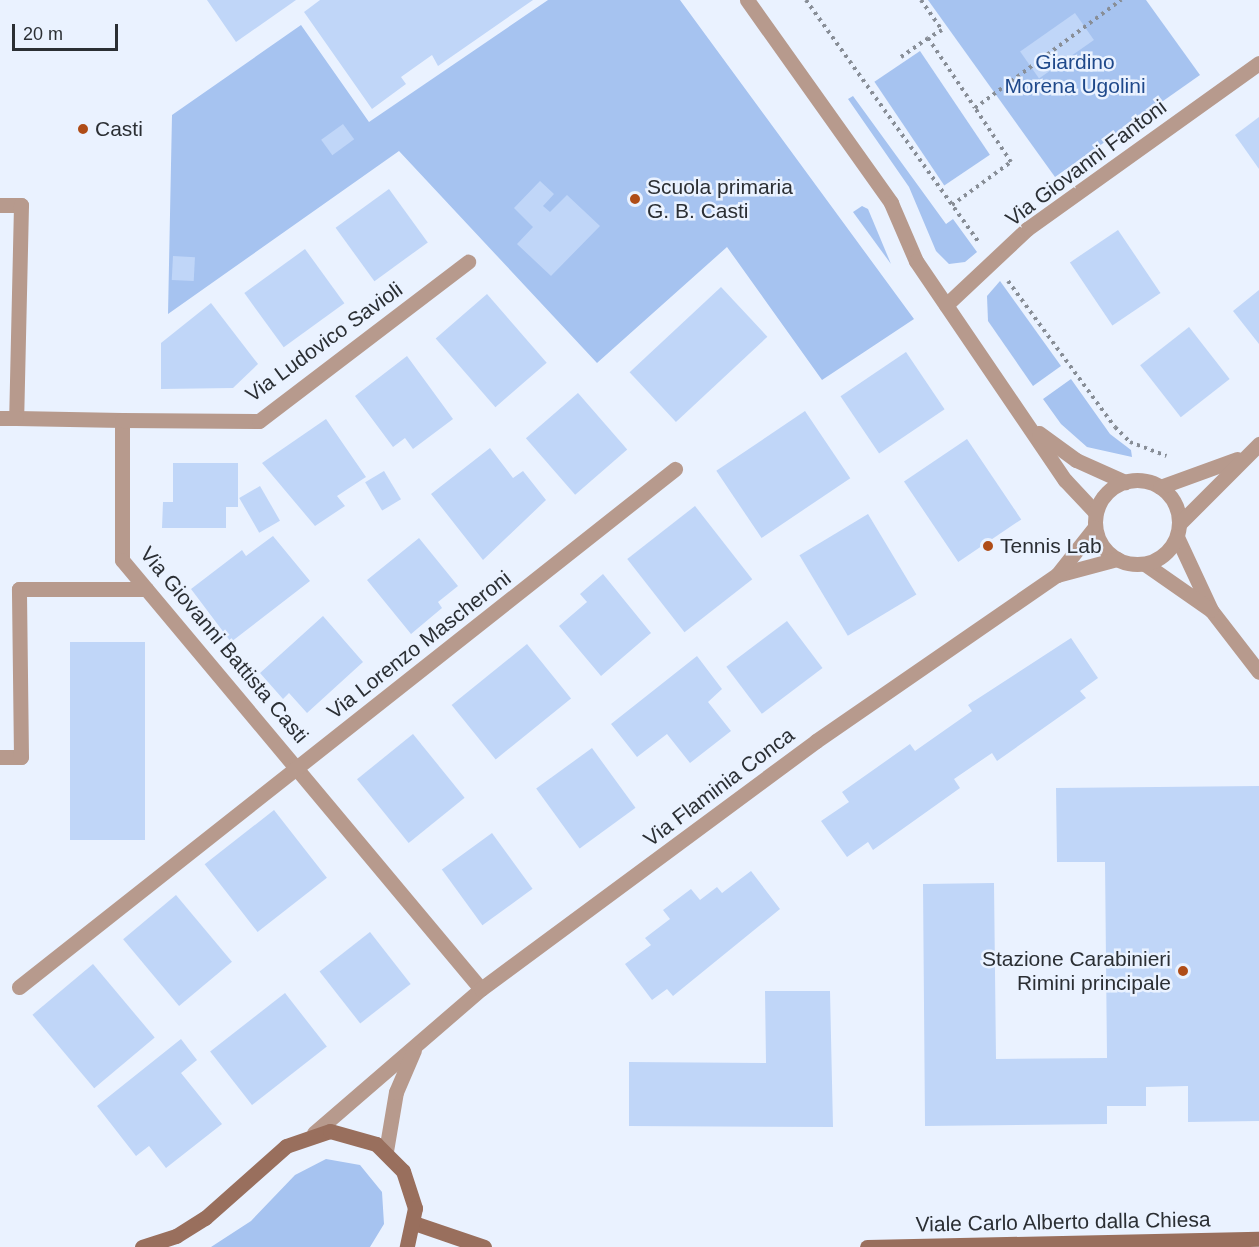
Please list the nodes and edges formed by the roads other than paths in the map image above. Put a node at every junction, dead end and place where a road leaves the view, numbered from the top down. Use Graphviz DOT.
graph roads {
  1 [pos="747,0"];
  2 [pos="1259,63"];
  3 [pos="0,205"];
  4 [pos="468,262"];
  5 [pos="946,305"];
  6 [pos="0,418"];
  7 [pos="16,418"];
  8 [pos="122,420"];
  9 [pos="1036,431"];
  10 [pos="1259,444"];
  11 [pos="1242,457"];
  12 [pos="675,469"];
  13 [pos="1125,482"];
  14 [pos="1160,487"];
  15 [pos="1096,520"];
  16 [pos="1178,530"];
  17 [pos="1117,560"];
  18 [pos="1145,564"];
  19 [pos="1057,575"];
  20 [pos="146,589"];
  21 [pos="1211,610"];
  22 [pos="1259,672"];
  23 [pos="0,757"];
  24 [pos="298,767"];
  25 [pos="19,987"];
  26 [pos="481,989"];
  27 [pos="416,1045"];
  28 [pos="314,1133"];
  29 [pos="386,1151"];
  30 [pos="414,1222"];
  31 [pos="1259,1239"];
  32 [pos="142,1247"];
  33 [pos="407,1247"];
  34 [pos="484,1247"];
  35 [pos="867,1247"];
  1 -- 5 [label="street"];
  2 -- 5 [label="street, Via Giovanni Fantoni"];
  3 -- 7 [label="street"];
  4 -- 8 [label="street, Via Ludovico Savioli"];
  5 -- 9 [label="street"];
  6 -- 7 [label="street"];
  7 -- 8 [label="street"];
  8 -- 20 [label="street, Via Giovanni Battista Casti"];
  9 -- 13 [label="street"];
  9 -- 15 [label="street"];
  10 -- 11 [label="street"];
  11 -- 14 [label="street"];
  11 -- 16 [label="street"];
  12 -- 24 [label="street, Via Lorenzo Mascheroni"];
  13 -- 14 [label="street"];
  13 -- 15 [label="street"];
  14 -- 16 [label="street"];
  15 -- 17 [label="street"];
  15 -- 19 [label="street, Via Flaminia Conca"];
  16 -- 18 [label="street"];
  16 -- 21 [label="street"];
  17 -- 18 [label="street"];
  17 -- 19 [label="street, Via Flaminia Conca"];
  18 -- 21 [label="street"];
  19 -- 26 [label="street, Via Flaminia Conca"];
  20 -- 23 [label="street"];
  20 -- 24 [label="street, Via Giovanni Battista Casti"];
  21 -- 22 [label="street"];
  24 -- 25 [label="street, Via Lorenzo Mascheroni"];
  24 -- 26 [label="street, Via Giovanni Battista Casti"];
  26 -- 27 [label="street, Via Flaminia Conca"];
  27 -- 28 [label="street, Via Flaminia Conca"];
  27 -- 29 [label="street, Via Flaminia Conca"];
  28 -- 29 [label="main road"];
  28 -- 32 [label="main road"];
  29 -- 30 [label="main road"];
  30 -- 33 [label="main road"];
  30 -- 34 [label="main road"];
  31 -- 35 [label="main road, Viale Carlo Alberto dalla Chiesa"];
}
